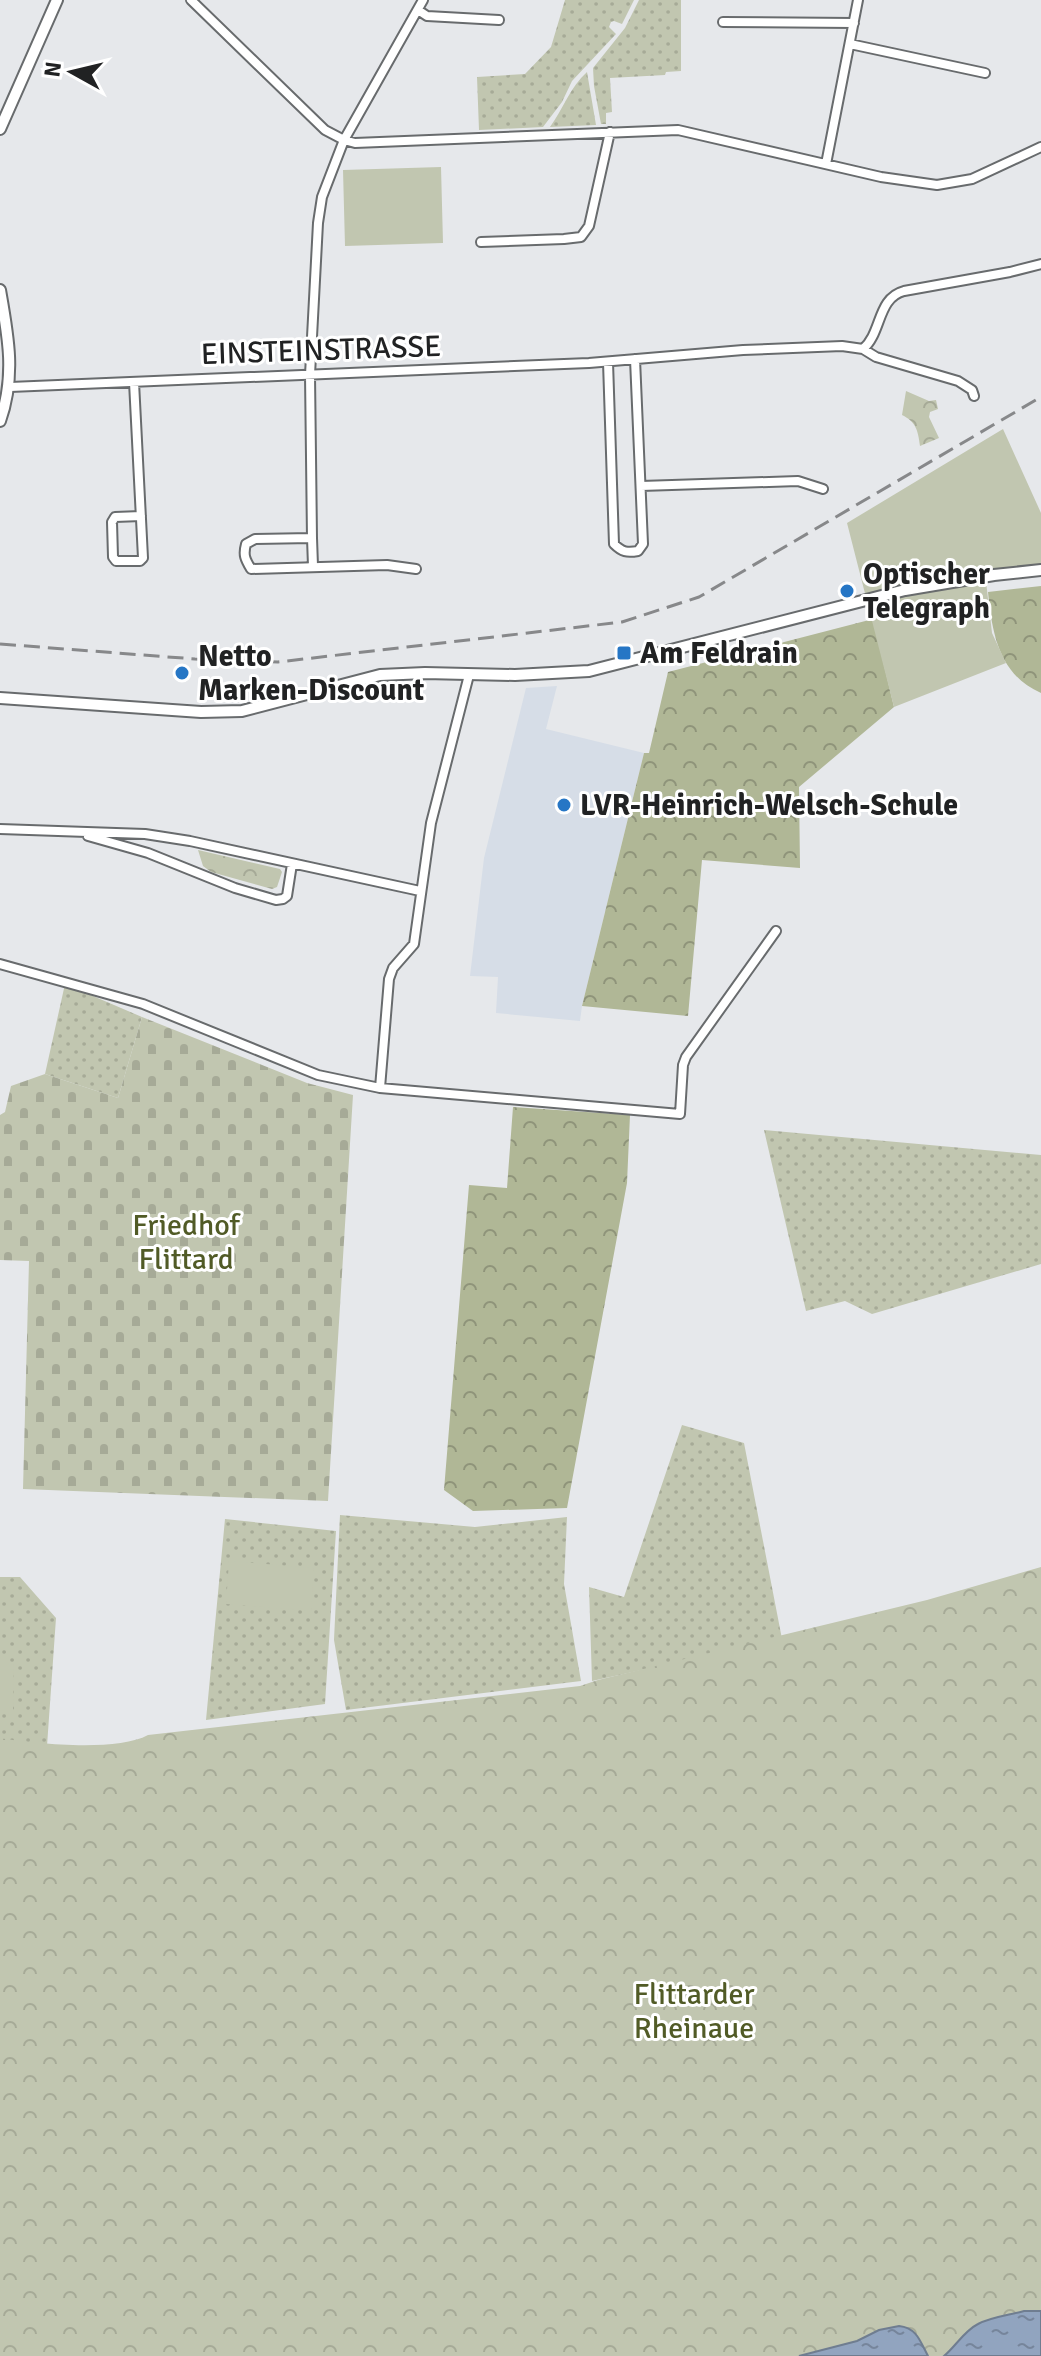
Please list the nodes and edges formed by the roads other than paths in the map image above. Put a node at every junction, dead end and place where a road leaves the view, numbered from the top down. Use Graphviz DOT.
graph roads {
  1 [pos="57,0"];
  2 [pos="191,0"];
  3 [pos="423,0"];
  4 [pos="858,0"];
  5 [pos="418,10"];
  6 [pos="499,20"];
  7 [pos="723,22"];
  8 [pos="854,23"];
  9 [pos="850,44"];
  10 [pos="985,73"];
  11 [pos="0,129"];
  12 [pos="610,132"];
  13 [pos="344,140"];
  14 [pos="1041,147"];
  15 [pos="826,164"];
  16 [pos="481,242"];
  17 [pos="1041,264"];
  18 [pos="0,290"];
  19 [pos="863,349"];
  20 [pos="635,359"];
  21 [pos="608,362"];
  22 [pos="310,375"];
  23 [pos="134,382"];
  24 [pos="10,387"];
  25 [pos="974,396"];
  26 [pos="0,421"];
  27 [pos="641,486"];
  28 [pos="823,489"];
  29 [pos="141,516"];
  30 [pos="312,538"];
  31 [pos="313,566"];
  32 [pos="416,569"];
  33 [pos="1041,570"];
  34 [pos="469,675"];
  35 [pos="0,698"];
  36 [pos="0,829"];
  37 [pos="77,833"];
  38 [pos="292,864"];
  39 [pos="420,891"];
  40 [pos="776,931"];
  41 [pos="0,964"];
  42 [pos="380,1088"];
  1 -- 11 [label="street"];
  2 -- 13 [label="street"];
  3 -- 5 [label="street"];
  4 -- 8 [label="street"];
  5 -- 6 [label="street"];
  5 -- 13 [label="street"];
  7 -- 8 [label="street"];
  8 -- 9 [label="street"];
  9 -- 10 [label="street"];
  9 -- 15 [label="street"];
  12 -- 13 [label="street"];
  12 -- 15 [label="street"];
  12 -- 16 [label="street"];
  13 -- 22 [label="street"];
  14 -- 15 [label="street"];
  17 -- 19 [label="street"];
  18 -- 24 [label="street"];
  19 -- 20 [label="street, EINSTEINSTRASSE"];
  19 -- 25 [label="street, EINSTEINSTRASSE"];
  20 -- 21 [label="street, EINSTEINSTRASSE"];
  20 -- 27 [label="street"];
  21 -- 22 [label="street, EINSTEINSTRASSE"];
  21 -- 27 [label="street"];
  22 -- 23 [label="street, EINSTEINSTRASSE"];
  22 -- 30 [label="street"];
  23 -- 24 [label="street, EINSTEINSTRASSE"];
  23 -- 29 [label="street"];
  24 -- 26 [label="street"];
  27 -- 28 [label="street"];
  29 -- 29 [label="street"];
  30 -- 31 [label="street"];
  30 -- 31 [label="street"];
  31 -- 32 [label="street"];
  33 -- 34 [label="street"];
  34 -- 35 [label="street"];
  34 -- 39 [label="street"];
  36 -- 37 [label="street"];
  37 -- 38 [label="street"];
  37 -- 38 [label="street"];
  38 -- 39 [label="street"];
  39 -- 42 [label="street"];
  40 -- 42 [label="street"];
  41 -- 42 [label="street"];
}
